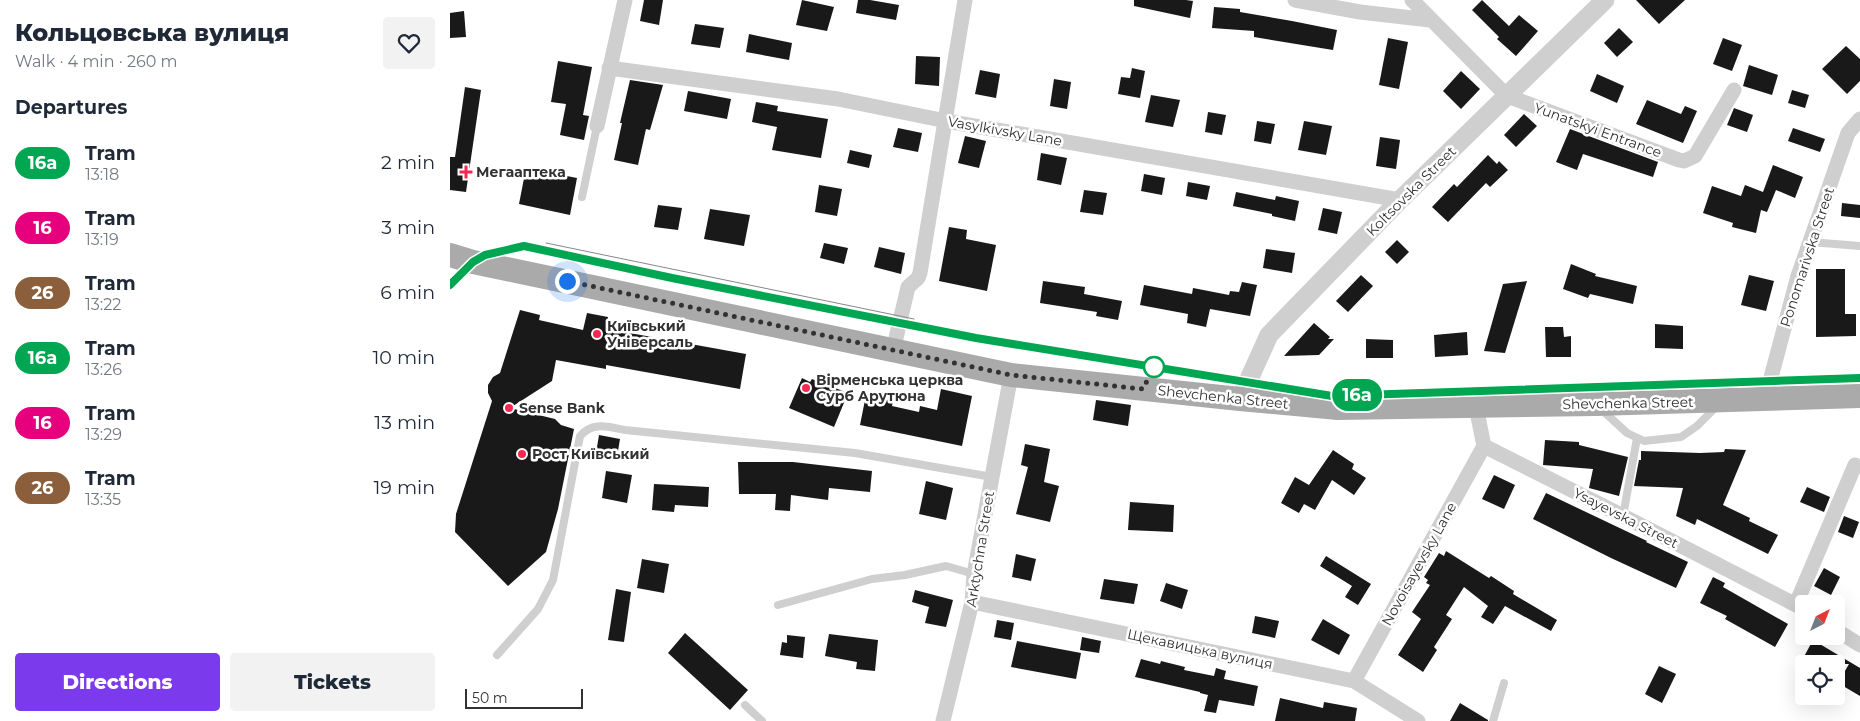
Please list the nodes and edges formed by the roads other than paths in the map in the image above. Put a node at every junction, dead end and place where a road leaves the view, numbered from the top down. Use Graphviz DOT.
graph roads {
  1 [pos="625,0"];
  2 [pos="965,0"];
  3 [pos="1294,0"];
  4 [pos="1377,0"];
  5 [pos="1412,0"];
  6 [pos="1605,0"];
  7 [pos="1360,12"];
  8 [pos="1430,20"];
  9 [pos="609,68"];
  10 [pos="1734,90"];
  11 [pos="1507,96"];
  12 [pos="1860,119"];
  13 [pos="946,121"];
  14 [pos="597,126"];
  15 [pos="1854,132"];
  16 [pos="582,197"];
  17 [pos="1400,200"];
  18 [pos="1810,242"];
  19 [pos="1860,246"];
  20 [pos="450,255"];
  21 [pos="893,351"];
  22 [pos="1011,375"];
  23 [pos="1860,396"];
  24 [pos="1240,399"];
  25 [pos="1765,400"];
  26 [pos="1721,401"];
  27 [pos="1596,404"];
  28 [pos="1476,406"];
  29 [pos="1637,438"];
  30 [pos="1484,446"];
  31 [pos="1855,466"];
  32 [pos="992,477"];
  33 [pos="1623,516"];
  34 [pos="974,574"];
  35 [pos="1805,595"];
  36 [pos="972,602"];
  37 [pos="1795,604"];
  38 [pos="778,605"];
  39 [pos="1845,636"];
  40 [pos="1860,645"];
  41 [pos="497,655"];
  42 [pos="1354,682"];
  43 [pos="1504,684"];
  44 [pos="745,705"];
  45 [pos="762,721"];
  46 [pos="942,721"];
  47 [pos="1418,721"];
  48 [pos="1493,721"];
  1 -- 9 [label="street"];
  2 -- 13 [label="street"];
  3 -- 7 [label="street"];
  4 -- 7 [label="street"];
  5 -- 8 [label="street"];
  6 -- 11 [label="street, Koltsovska Street"];
  7 -- 8 [label="street"];
  8 -- 11 [label="street"];
  9 -- 13 [label="street, Vasylkivsky Lane"];
  9 -- 14 [label="street"];
  10 -- 11 [label="street, Yunatskyi Entrance"];
  11 -- 17 [label="street, Koltsovska Street"];
  12 -- 15 [label="street, Ponomarivska Street"];
  13 -- 17 [label="street, Vasylkivsky Lane"];
  13 -- 21 [label="street"];
  14 -- 16 [label="lane"];
  15 -- 18 [label="street, Ponomarivska Street"];
  17 -- 24 [label="street, Koltsovska Street"];
  18 -- 19 [label="lane"];
  18 -- 25 [label="street, Ponomarivska Street"];
  20 -- 21 [label="main road, Shevchenka Street"];
  21 -- 22 [label="main road, Shevchenka Street"];
  22 -- 24 [label="main road, Shevchenka Street"];
  22 -- 32 [label="street, Arktychna Street"];
  23 -- 25 [label="main road, Shevchenka Street"];
  24 -- 28 [label="main road, Shevchenka Street"];
  25 -- 26 [label="main road, Shevchenka Street"];
  26 -- 27 [label="main road, Shevchenka Street"];
  26 -- 29 [label="lane"];
  27 -- 28 [label="main road, Shevchenka Street"];
  27 -- 29 [label="lane"];
  28 -- 30 [label="street"];
  29 -- 33 [label="lane"];
  30 -- 33 [label="street, Ysayevska Street"];
  30 -- 42 [label="street, Novoisayevsky Lane"];
  31 -- 35 [label="street"];
  32 -- 34 [label="street, Arktychna Street"];
  32 -- 41 [label="lane"];
  33 -- 37 [label="street, Ysayevska Street"];
  34 -- 36 [label="street, Arktychna Street"];
  34 -- 38 [label="lane"];
  36 -- 42 [label="street, Щекавицька вулиця"];
  36 -- 46 [label="street, Arktychna Street"];
  39 -- 40 [label="street"];
  42 -- 47 [label="street, Щекавицька вулиця"];
  43 -- 48 [label="lane"];
  44 -- 45 [label="lane"];
}
